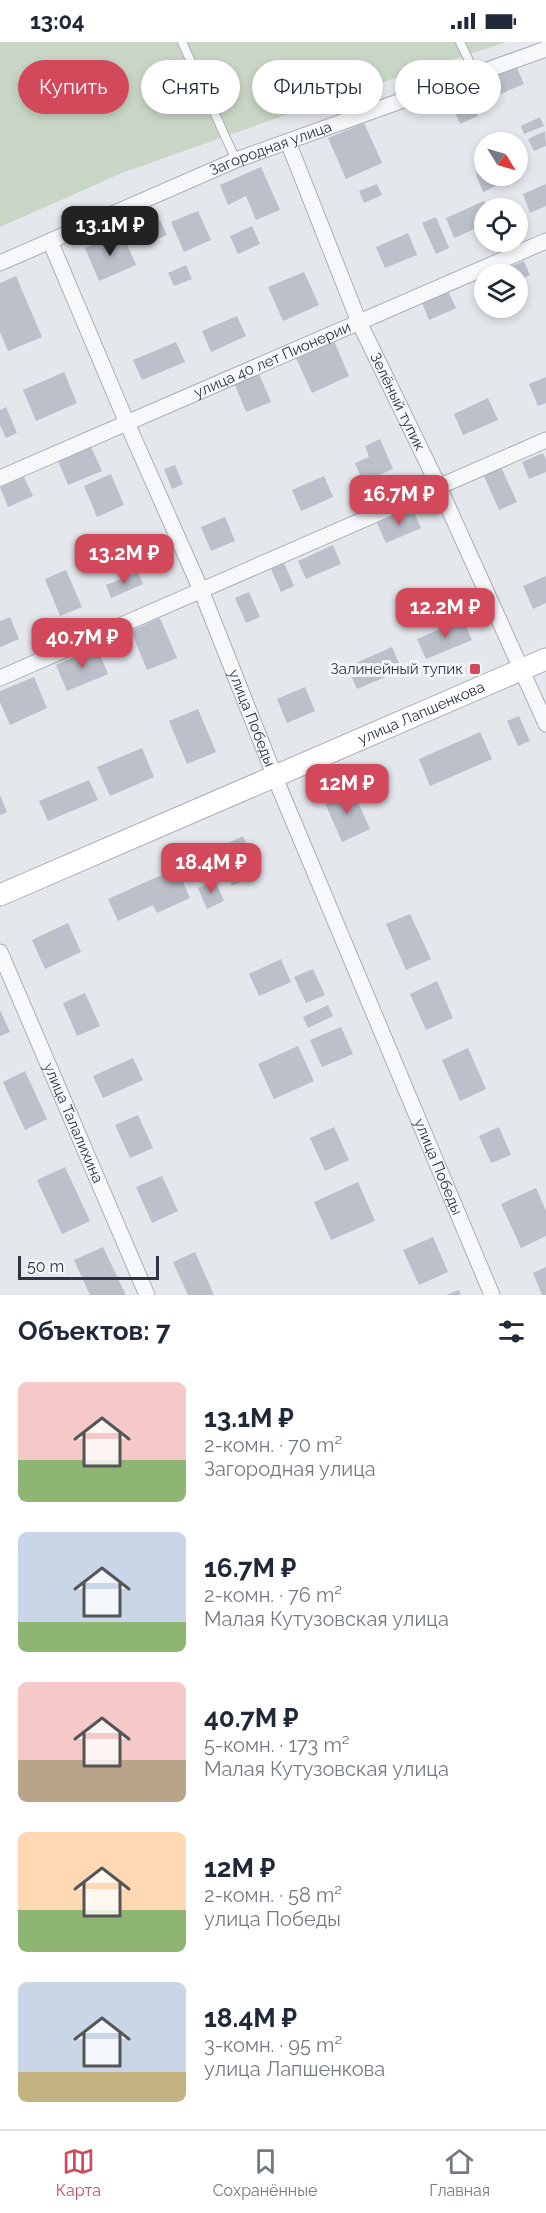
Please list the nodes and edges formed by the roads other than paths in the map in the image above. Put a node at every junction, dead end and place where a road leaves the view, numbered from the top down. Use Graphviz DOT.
graph roads {
  1 [pos="182,42"];
  2 [pos="460,42"];
  3 [pos="546,49"];
  4 [pos="469,60"];
  5 [pos="501,66"];
  6 [pos="395,104"];
  7 [pos="288,142"];
  8 [pos="236,160"];
  9 [pos="50,241"];
  10 [pos="546,241"];
  11 [pos="0,263"];
  12 [pos="359,322"];
  13 [pos="127,423"];
  14 [pos="546,440"];
  15 [pos="0,478"];
  16 [pos="439,487"];
  17 [pos="201,590"];
  18 [pos="546,659"];
  19 [pos="523,669"];
  20 [pos="0,678"];
  21 [pos="546,724"];
  22 [pos="274,776"];
  23 [pos="0,895"];
  24 [pos="0,952"];
  25 [pos="147,1295"];
  26 [pos="492,1295"];
  1 -- 8 [label="lane"];
  2 -- 4 [label="lane"];
  3 -- 5 [label="street, Загородная улица"];
  6 -- 7 [label="street, Загородная улица"];
  7 -- 8 [label="street, Загородная улица"];
  7 -- 12 [label="street, Зелёный тупик"];
  8 -- 9 [label="street, Загородная улица"];
  9 -- 11 [label="street, Загородная улица"];
  9 -- 13 [label="street, улица Победы"];
  10 -- 12 [label="street, улица 40 лет Пионерии"];
  12 -- 13 [label="street, улица 40 лет Пионерии"];
  12 -- 16 [label="street, Зелёный тупик"];
  13 -- 15 [label="street, улица 40 лет Пионерии"];
  13 -- 17 [label="street, улица Победы"];
  14 -- 16 [label="street"];
  16 -- 17 [label="street"];
  16 -- 19 [label="street, Зелёный тупик"];
  17 -- 20 [label="street"];
  17 -- 22 [label="street, улица Победы"];
  18 -- 19 [label="street, улица Лапшенкова"];
  19 -- 21 [label="street, Зелёный тупик"];
  19 -- 22 [label="street, улица Лапшенкова"];
  22 -- 23 [label="street, улица Лапшенкова"];
  22 -- 26 [label="street, улица Победы"];
  24 -- 25 [label="street, улица Талалихина"];
}
